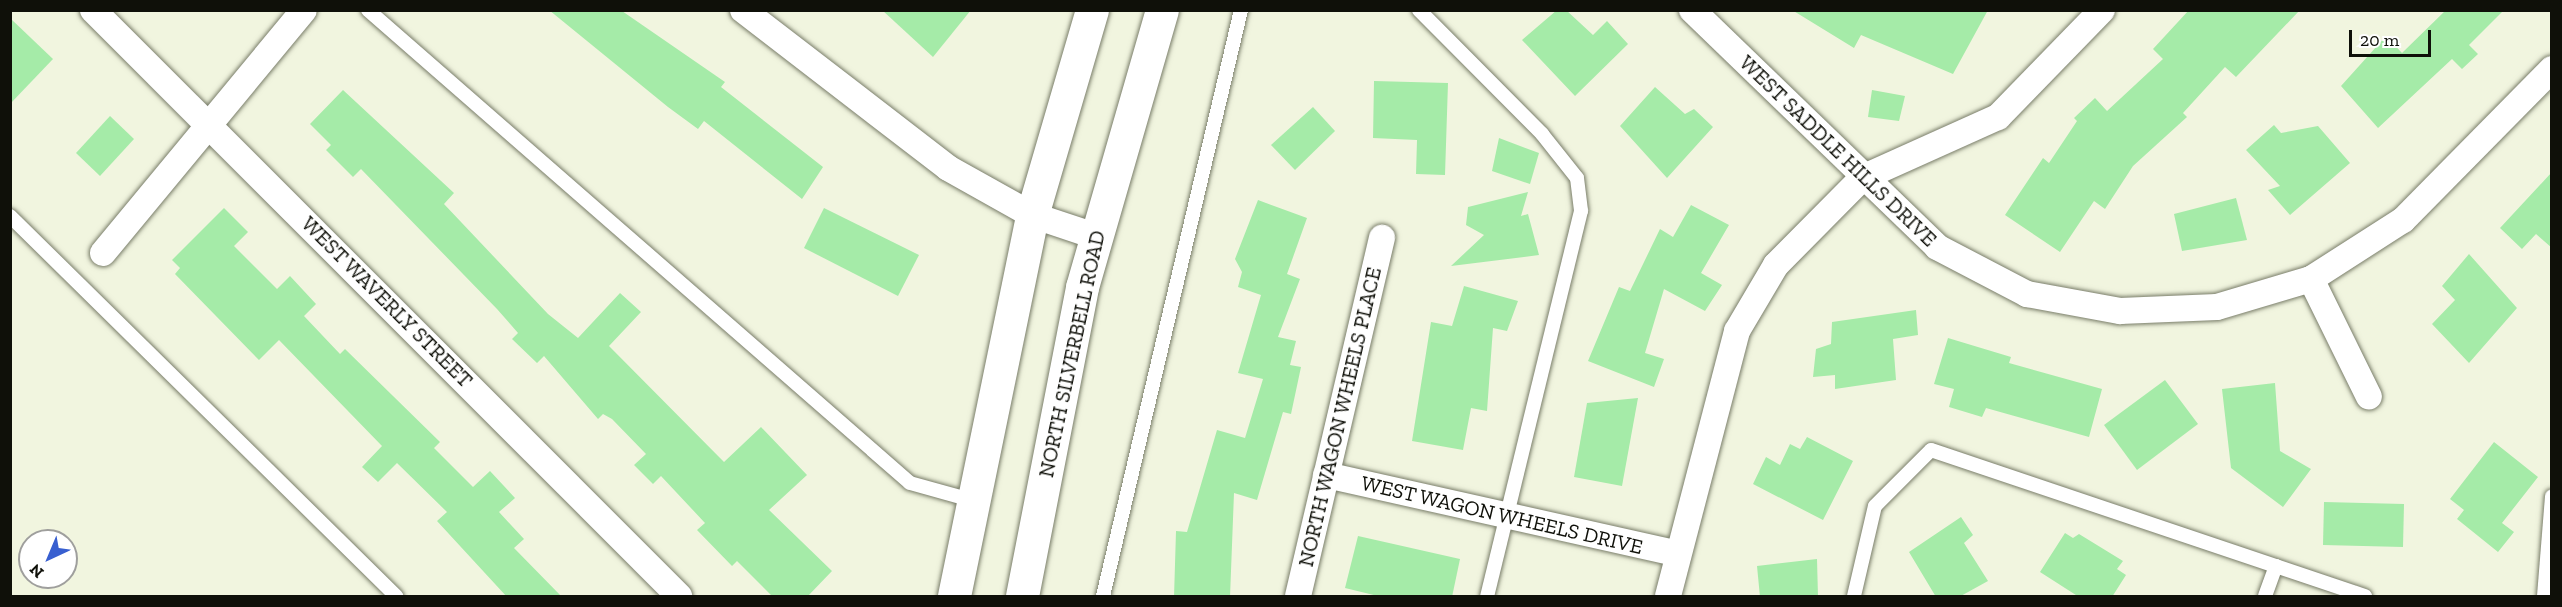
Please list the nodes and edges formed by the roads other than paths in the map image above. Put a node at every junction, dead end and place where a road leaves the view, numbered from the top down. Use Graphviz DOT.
graph roads {
  1 [pos="93,10"];
  2 [pos="304,10"];
  3 [pos="368,10"];
  4 [pos="743,10"];
  5 [pos="1162,10"];
  6 [pos="1241,10"];
  7 [pos="1419,10"];
  8 [pos="1692,10"];
  9 [pos="2102,10"];
  10 [pos="1087,12"];
  11 [pos="2552,69"];
  12 [pos="212,125"];
  13 [pos="1862,178"];
  14 [pos="1032,215"];
  15 [pos="10,216"];
  16 [pos="1095,236"];
  17 [pos="1382,238"];
  18 [pos="103,254"];
  19 [pos="2312,279"];
  20 [pos="2369,397"];
  21 [pos="1326,475"];
  22 [pos="2552,496"];
  23 [pos="971,500"];
  24 [pos="1509,516"];
  25 [pos="1678,554"];
  26 [pos="2276,566"];
  27 [pos="396,597"];
  28 [pos="679,597"];
  29 [pos="954,597"];
  30 [pos="1022,597"];
  31 [pos="1103,597"];
  32 [pos="1298,597"];
  33 [pos="1486,597"];
  34 [pos="1668,597"];
  35 [pos="1854,597"];
  36 [pos="2265,597"];
  37 [pos="2366,597"];
  38 [pos="2544,597"];
  1 -- 12 [label="street, WEST WAVERLY STREET"];
  2 -- 12 [label="street"];
  3 -- 23 [label="lane"];
  4 -- 14 [label="street"];
  5 -- 16 [label="main road, NORTH SILVERBELL ROAD"];
  6 -- 31 [label="lane"];
  7 -- 24 [label="lane"];
  8 -- 13 [label="street, WEST SADDLE HILLS DRIVE"];
  9 -- 13 [label="street"];
  10 -- 14 [label="main road"];
  11 -- 19 [label="street, WEST SADDLE HILLS DRIVE"];
  12 -- 18 [label="street"];
  12 -- 28 [label="street, WEST WAVERLY STREET"];
  13 -- 19 [label="street, WEST SADDLE HILLS DRIVE"];
  13 -- 25 [label="street"];
  14 -- 16 [label="street"];
  14 -- 23 [label="main road"];
  15 -- 27 [label="lane"];
  16 -- 30 [label="main road, NORTH SILVERBELL ROAD"];
  17 -- 21 [label="street, NORTH WAGON WHEELS PLACE"];
  19 -- 20 [label="street"];
  21 -- 24 [label="street, WEST WAGON WHEELS DRIVE"];
  21 -- 32 [label="street, NORTH WAGON WHEELS PLACE"];
  22 -- 38 [label="lane"];
  23 -- 29 [label="main road"];
  24 -- 25 [label="street, WEST WAGON WHEELS DRIVE"];
  24 -- 33 [label="lane"];
  25 -- 34 [label="street"];
  26 -- 35 [label="lane"];
  26 -- 36 [label="lane"];
  26 -- 37 [label="lane"];
}
